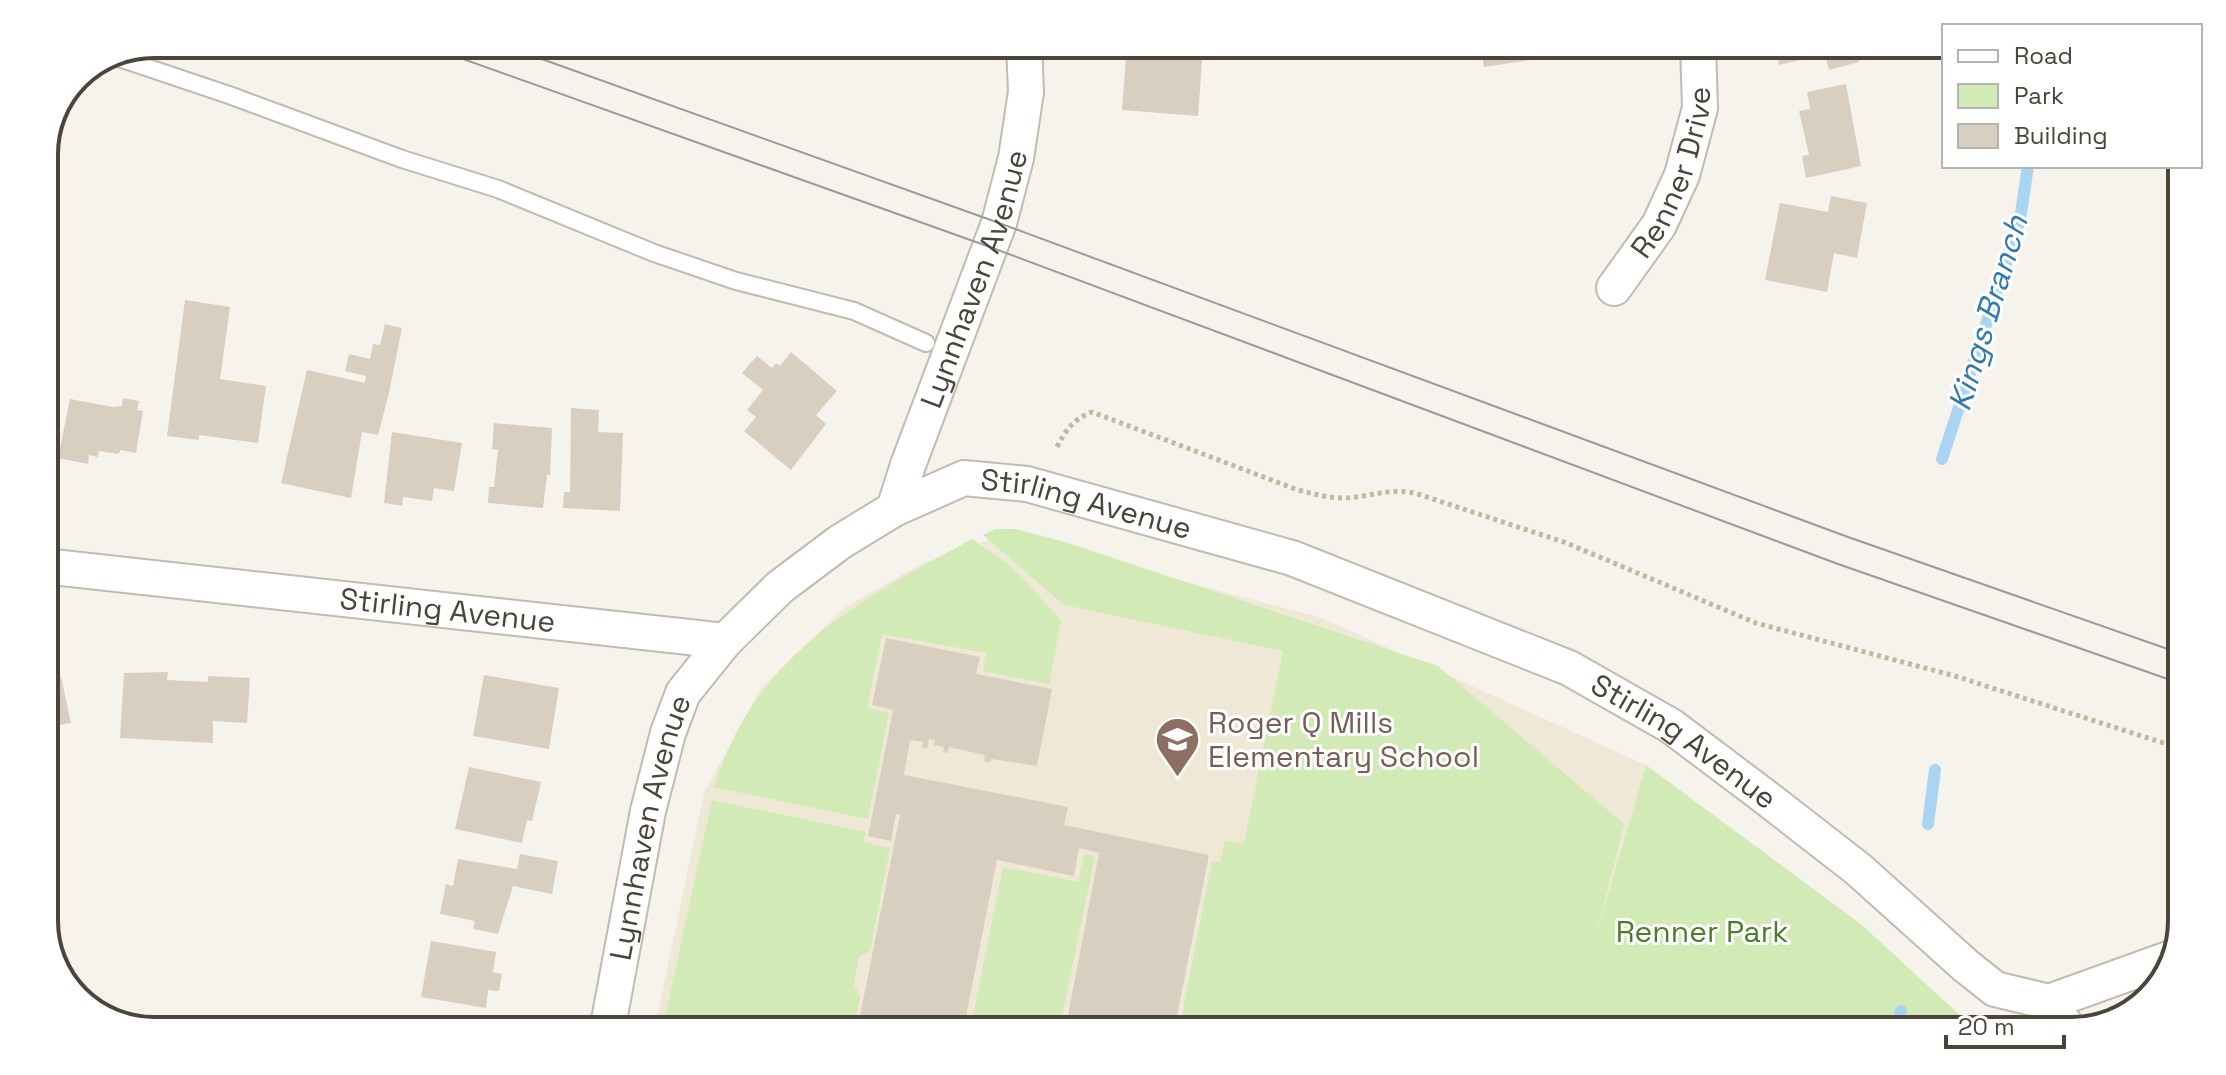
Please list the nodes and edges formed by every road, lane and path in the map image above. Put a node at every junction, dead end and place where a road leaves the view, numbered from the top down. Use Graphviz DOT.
graph roads {
  1 [pos="1025,58"];
  2 [pos="1698,58"];
  3 [pos="129,62"];
  4 [pos="1614,288"];
  5 [pos="926,343"];
  6 [pos="1057,447"];
  7 [pos="894,509"];
  8 [pos="58,568"];
  9 [pos="725,641"];
  10 [pos="2168,745"];
  11 [pos="2158,963"];
  12 [pos="2049,1002"];
  13 [pos="610,1017"];
  14 [pos="2060,1017"];
  1 -- 7 [label="street, Lynnhaven Avenue"];
  2 -- 4 [label="street, Renner Drive"];
  3 -- 5 [label="lane"];
  6 -- 10 [label="path"];
  7 -- 9 [label="street, Stirling Avenue"];
  7 -- 12 [label="street, Stirling Avenue"];
  8 -- 9 [label="street, Stirling Avenue"];
  9 -- 13 [label="street, Lynnhaven Avenue"];
  11 -- 12 [label="street"];
  12 -- 14 [label="street"];
}
